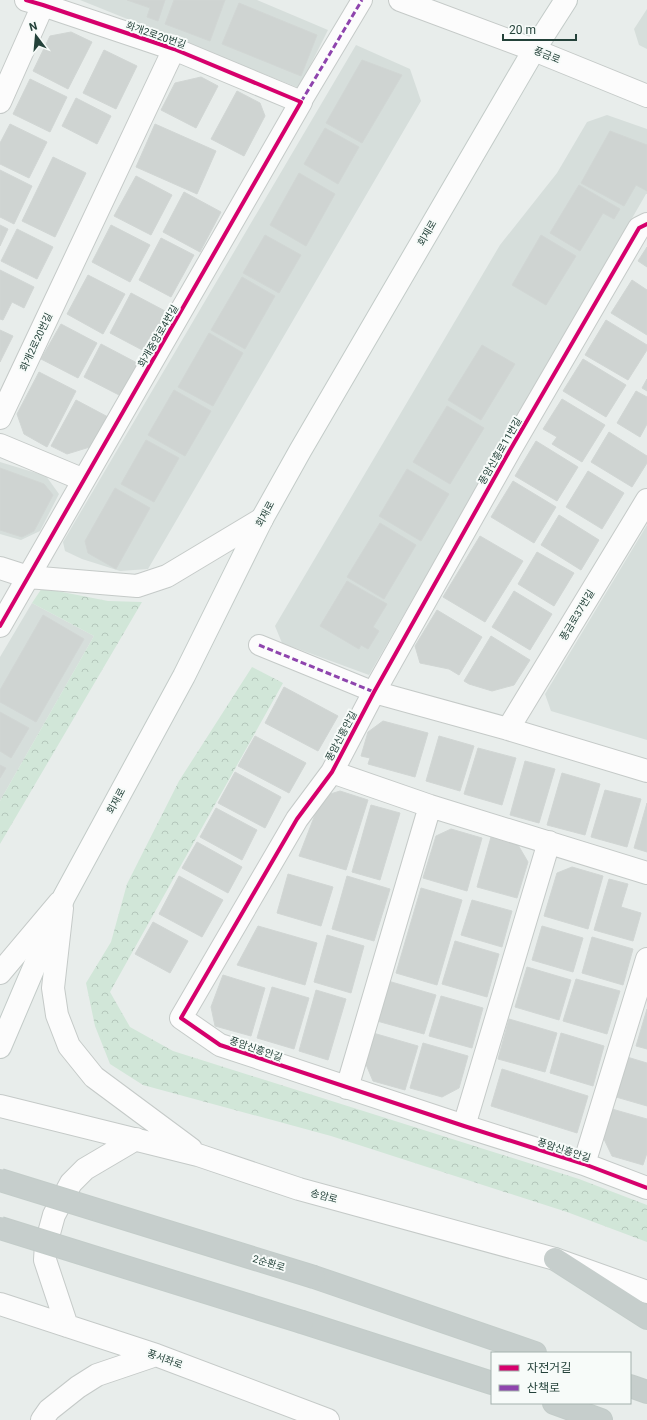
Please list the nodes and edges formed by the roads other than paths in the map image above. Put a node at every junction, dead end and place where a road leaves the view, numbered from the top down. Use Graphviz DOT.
graph roads {
  1 [pos="362,0"];
  2 [pos="400,0"];
  3 [pos="566,0"];
  4 [pos="34,2"];
  5 [pos="174,48"];
  6 [pos="534,50"];
  7 [pos="647,96"];
  8 [pos="0,102"];
  9 [pos="301,102"];
  10 [pos="647,224"];
  11 [pos="0,418"];
  12 [pos="0,445"];
  13 [pos="84,480"];
  14 [pos="647,500"];
  15 [pos="262,519"];
  16 [pos="0,568"];
  17 [pos="28,577"];
  18 [pos="0,626"];
  19 [pos="259,645"];
  20 [pos="374,692"];
  21 [pos="508,729"];
  22 [pos="647,771"];
  23 [pos="332,772"];
  24 [pos="430,806"];
  25 [pos="548,842"];
  26 [pos="647,873"];
  27 [pos="64,897"];
  28 [pos="647,959"];
  29 [pos="0,973"];
  30 [pos="0,1047"];
  31 [pos="347,1088"];
  32 [pos="0,1106"];
  33 [pos="464,1126"];
  34 [pos="136,1139"];
  35 [pos="198,1155"];
  36 [pos="584,1164"];
  37 [pos="0,1180"];
  38 [pos="647,1188"];
  39 [pos="0,1228"];
  40 [pos="555,1259"];
  41 [pos="647,1292"];
  42 [pos="0,1304"];
  43 [pos="647,1318"];
  44 [pos="67,1326"];
  45 [pos="532,1352"];
  46 [pos="156,1355"];
  47 [pos="491,1383"];
  48 [pos="631,1386"];
  49 [pos="647,1392"];
  50 [pos="557,1404"];
  51 [pos="42,1420"];
  52 [pos="328,1420"];
  53 [pos="601,1420"];
  1 -- 9 [label="street"];
  2 -- 6 [label="street, 풍금로"];
  3 -- 6 [label="street, 회재로"];
  4 -- 5 [label="street, 화개2로20번길"];
  4 -- 8 [label="street, 화개2로20번길"];
  5 -- 9 [label="street, 화개2로20번길"];
  5 -- 11 [label="street, 화개2로20번길"];
  6 -- 7 [label="street, 풍금로"];
  6 -- 15 [label="street, 회재로"];
  9 -- 13 [label="street, 화개중앙로4번길"];
  10 -- 20 [label="street, 풍암신흥로11번길"];
  12 -- 13 [label="street"];
  13 -- 17 [label="street, 화개중앙로4번길"];
  14 -- 21 [label="street, 풍금로37번길"];
  15 -- 17 [label="street"];
  15 -- 27 [label="street, 회재로"];
  16 -- 17 [label="street"];
  17 -- 18 [label="street, 화개중앙로4번길"];
  19 -- 20 [label="street"];
  20 -- 21 [label="street"];
  20 -- 23 [label="street, 풍암신흥안길"];
  21 -- 22 [label="street"];
  23 -- 24 [label="street, 풍암신흥안길"];
  23 -- 31 [label="street, 풍암신흥안길"];
  24 -- 25 [label="street, 풍암신흥안길"];
  24 -- 31 [label="street"];
  25 -- 26 [label="street, 풍암신흥안길"];
  25 -- 33 [label="street"];
  27 -- 29 [label="street"];
  27 -- 30 [label="street, 회재로"];
  27 -- 35 [label="street"];
  28 -- 36 [label="street, 풍암신흥안길"];
  31 -- 33 [label="street, 풍암신흥안길"];
  32 -- 34 [label="street, 송암로"];
  33 -- 36 [label="street, 풍암신흥안길"];
  34 -- 35 [label="street, 송암로"];
  34 -- 44 [label="street"];
  35 -- 40 [label="street, 송암로"];
  36 -- 38 [label="street, 풍암신흥안길"];
  37 -- 45 [label="highway, 2순환로, bridge"];
  39 -- 47 [label="highway, bridge"];
  40 -- 41 [label="street, 송암로"];
  40 -- 43 [label="highway"];
  42 -- 44 [label="street, 풍서좌로"];
  44 -- 46 [label="street, 풍서좌로"];
  46 -- 51 [label="street"];
  46 -- 52 [label="street, 풍서좌로"];
  48 -- 49 [label="highway"];
  50 -- 53 [label="highway"];
}
